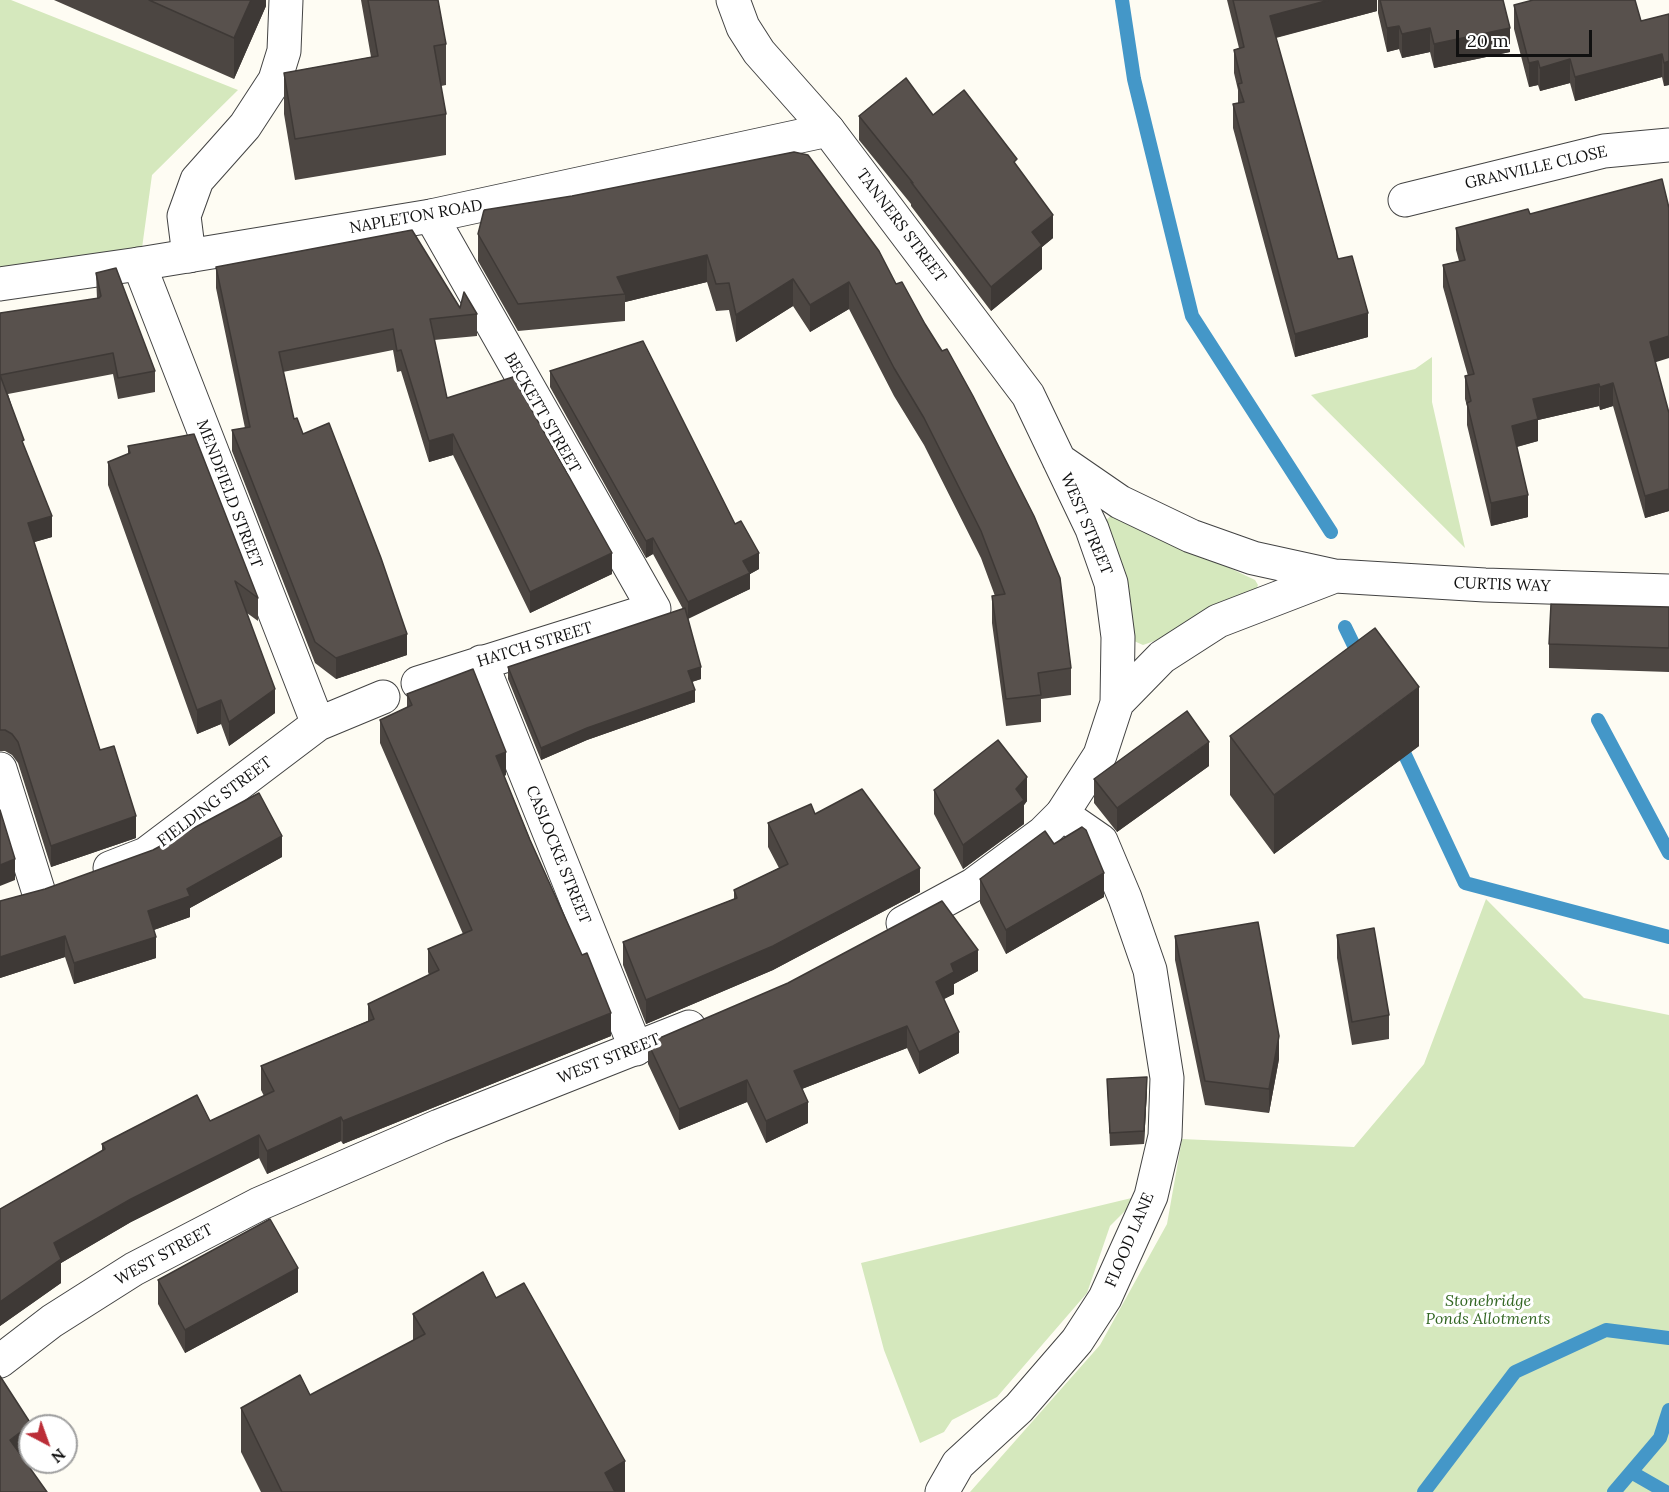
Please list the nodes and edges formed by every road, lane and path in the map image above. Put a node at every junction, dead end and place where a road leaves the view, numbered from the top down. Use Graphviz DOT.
graph roads {
  1 [pos="286,0"];
  2 [pos="733,0"];
  3 [pos="828,130"];
  4 [pos="1669,145"];
  5 [pos="1405,200"];
  6 [pos="431,216"];
  7 [pos="189,256"];
  8 [pos="139,264"];
  9 [pos="0,284"];
  10 [pos="1059,459"];
  11 [pos="1335,576"];
  12 [pos="1669,591"];
  13 [pos="654,609"];
  14 [pos="481,662"];
  15 [pos="418,683"];
  16 [pos="383,697"];
  17 [pos="1117,703"];
  18 [pos="318,724"];
  19 [pos="0,769"];
  20 [pos="1062,814"];
  21 [pos="875,938"];
  22 [pos="719,1014"];
  23 [pos="636,1049"];
  24 [pos="0,1361"];
  25 [pos="942,1492"];
  1 -- 7 [label="street"];
  2 -- 3 [label="street, TANNERS STREET"];
  3 -- 6 [label="street, NAPLETON ROAD"];
  3 -- 10 [label="street, TANNERS STREET"];
  4 -- 5 [label="street, GRANVILLE CLOSE"];
  6 -- 7 [label="street, NAPLETON ROAD"];
  6 -- 13 [label="street, BECKETT STREET"];
  7 -- 8 [label="street, NAPLETON ROAD"];
  8 -- 9 [label="street, NAPLETON ROAD"];
  8 -- 18 [label="street, MENDFIELD STREET"];
  10 -- 11 [label="street, CURTIS WAY"];
  10 -- 17 [label="street, WEST STREET"];
  11 -- 12 [label="street, CURTIS WAY"];
  11 -- 17 [label="street"];
  13 -- 14 [label="street, HATCH STREET"];
  14 -- 15 [label="street, HATCH STREET"];
  14 -- 23 [label="street, CASLOCKE STREET"];
  16 -- 18 [label="street, FIELDING STREET"];
  17 -- 20 [label="street, WEST STREET"];
  18 -- 19 [label="street, FIELDING STREET"];
  20 -- 21 [label="street, WEST STREET"];
  20 -- 25 [label="street, FLOOD LANE"];
  22 -- 23 [label="street, WEST STREET"];
  23 -- 24 [label="street, WEST STREET"];
}
